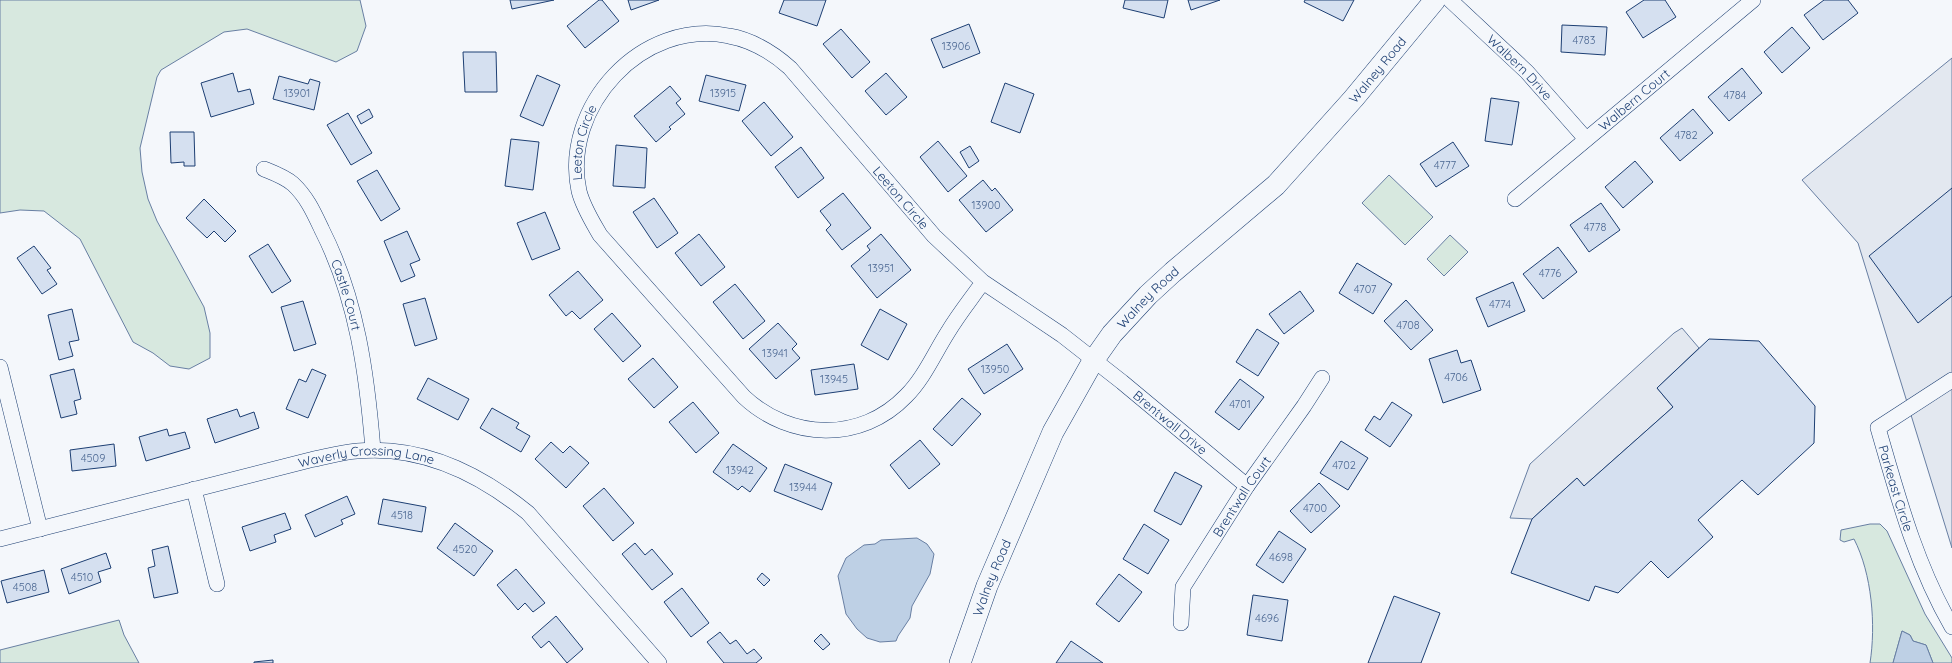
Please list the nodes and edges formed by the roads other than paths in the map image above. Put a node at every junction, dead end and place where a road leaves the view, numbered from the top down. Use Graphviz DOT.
graph roads {
  1 [pos="1435,0"];
  2 [pos="1450,0"];
  3 [pos="1753,0"];
  4 [pos="1586,139"];
  5 [pos="264,170"];
  6 [pos="1515,199"];
  7 [pos="983,282"];
  8 [pos="1094,361"];
  9 [pos="0,367"];
  10 [pos="1322,378"];
  11 [pos="1952,380"];
  12 [pos="373,450"];
  13 [pos="1247,486"];
  14 [pos="194,489"];
  15 [pos="40,529"];
  16 [pos="0,539"];
  17 [pos="217,584"];
  18 [pos="1181,623"];
  19 [pos="1952,627"];
  20 [pos="660,663"];
  21 [pos="960,663"];
  1 -- 8 [label="main road, Walney Road"];
  2 -- 4 [label="street, Walbern Drive"];
  3 -- 4 [label="street, Walbern Court"];
  4 -- 6 [label="street, Walbern Court"];
  5 -- 12 [label="street, Castle Court"];
  7 -- 7 [label="street, Leeton Circle"];
  7 -- 8 [label="street, Leeton Circle"];
  8 -- 13 [label="street, Brentwall Drive"];
  8 -- 21 [label="main road, Walney Road"];
  9 -- 15 [label="street"];
  10 -- 13 [label="street, Brentwall Court"];
  11 -- 19 [label="street, Parkeast Circle"];
  12 -- 14 [label="street, Waverly Crossing Lane"];
  12 -- 20 [label="street, Waverly Crossing Lane"];
  13 -- 18 [label="street, Brentwall Court"];
  14 -- 15 [label="street, Waverly Crossing Lane"];
  14 -- 17 [label="street"];
  15 -- 16 [label="street, Waverly Crossing Lane"];
}
